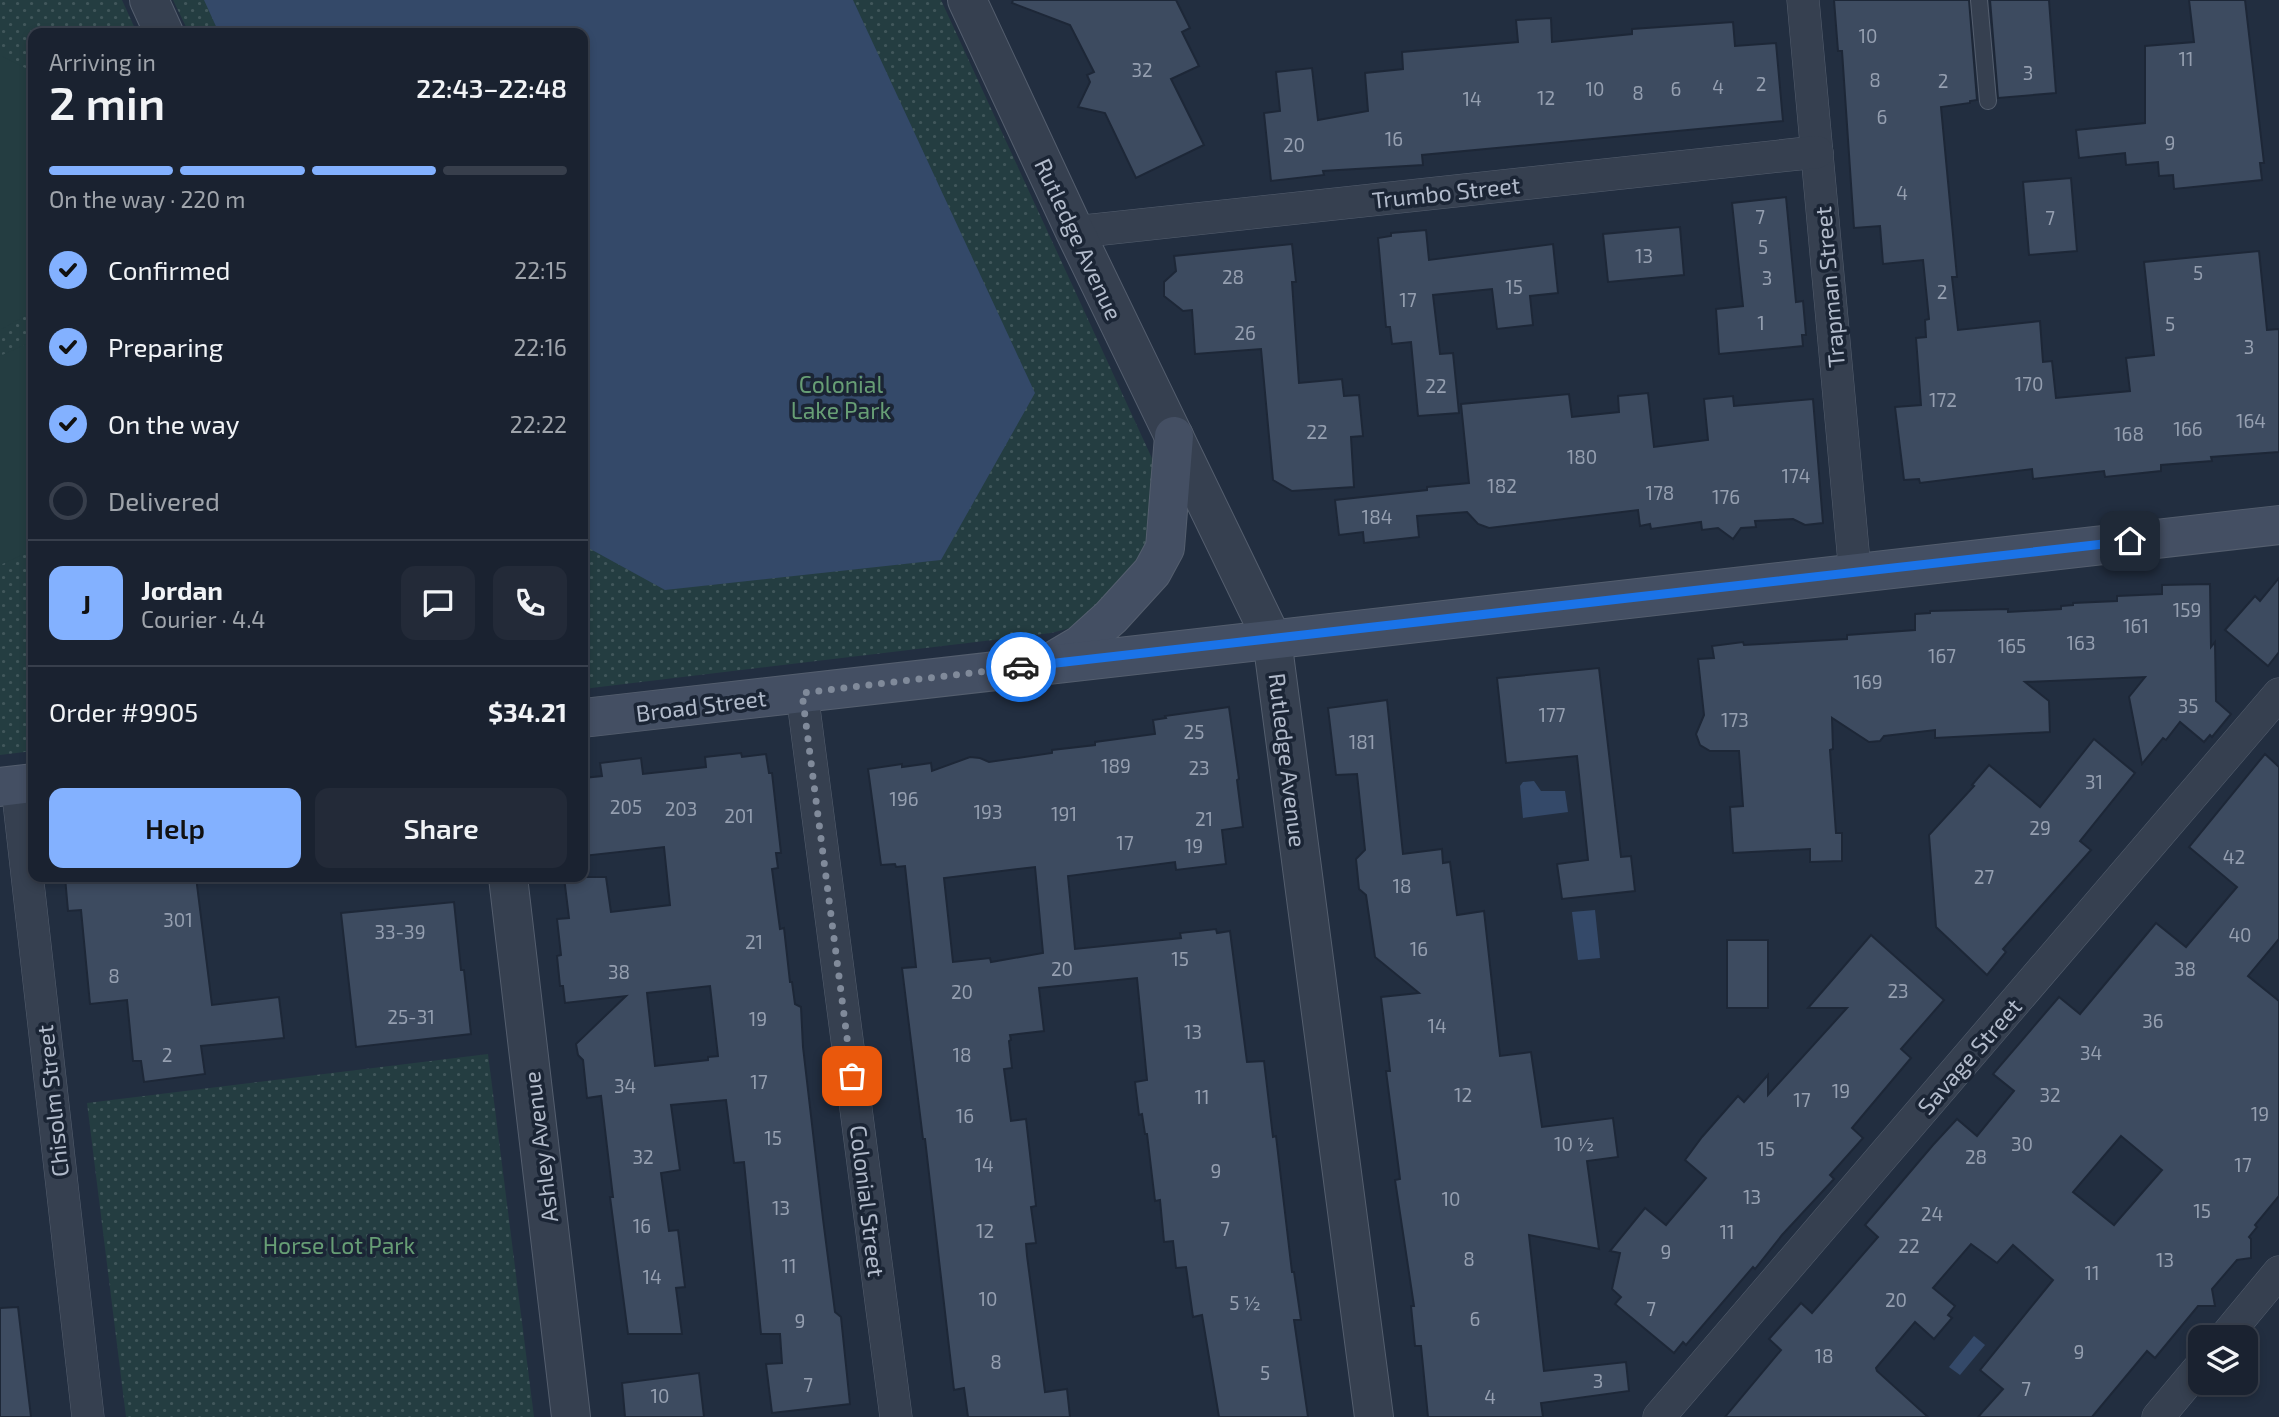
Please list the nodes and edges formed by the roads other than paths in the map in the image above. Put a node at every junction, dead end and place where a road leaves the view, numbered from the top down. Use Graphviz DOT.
graph roads {
  1 [pos="149,0"];
  2 [pos="967,0"];
  3 [pos="1803,0"];
  4 [pos="1979,0"];
  5 [pos="162,28"];
  6 [pos="1988,101"];
  7 [pos="1816,152"];
  8 [pos="1075,232"];
  9 [pos="1174,436"];
  10 [pos="2279,525"];
  11 [pos="1854,573"];
  12 [pos="1272,639"];
  13 [pos="1047,664"];
  14 [pos="802,693"];
  15 [pos="2279,694"];
  16 [pos="588,717"];
  17 [pos="17,785"];
  18 [pos="509,882"];
  19 [pos="2279,1272"];
  20 [pos="2235,1325"];
  21 [pos="2188,1381"];
  22 [pos="88,1417"];
  23 [pos="571,1417"];
  24 [pos="896,1417"];
  25 [pos="1374,1417"];
  26 [pos="1659,1417"];
  27 [pos="2158,1417"];
  1 -- 5 [label="street"];
  2 -- 8 [label="street, Rutledge Avenue"];
  3 -- 7 [label="street, Trapman Street"];
  4 -- 6 [label="lane"];
  7 -- 8 [label="street, Trumbo Street"];
  7 -- 11 [label="street, Trapman Street"];
  8 -- 9 [label="street, Rutledge Avenue"];
  9 -- 12 [label="street, Rutledge Avenue"];
  9 -- 13 [label="main road"];
  10 -- 11 [label="main road, Broad Street"];
  11 -- 12 [label="main road, Broad Street"];
  12 -- 13 [label="main road, Broad Street"];
  12 -- 25 [label="street, Rutledge Avenue"];
  13 -- 14 [label="main road, Broad Street"];
  14 -- 16 [label="main road, Broad Street"];
  14 -- 24 [label="street, Colonial Street"];
  15 -- 26 [label="street, Savage Street"];
  17 -- 22 [label="street, Chisolm Street"];
  18 -- 23 [label="street, Ashley Avenue"];
  19 -- 20 [label="street"];
  21 -- 27 [label="street"];
}
